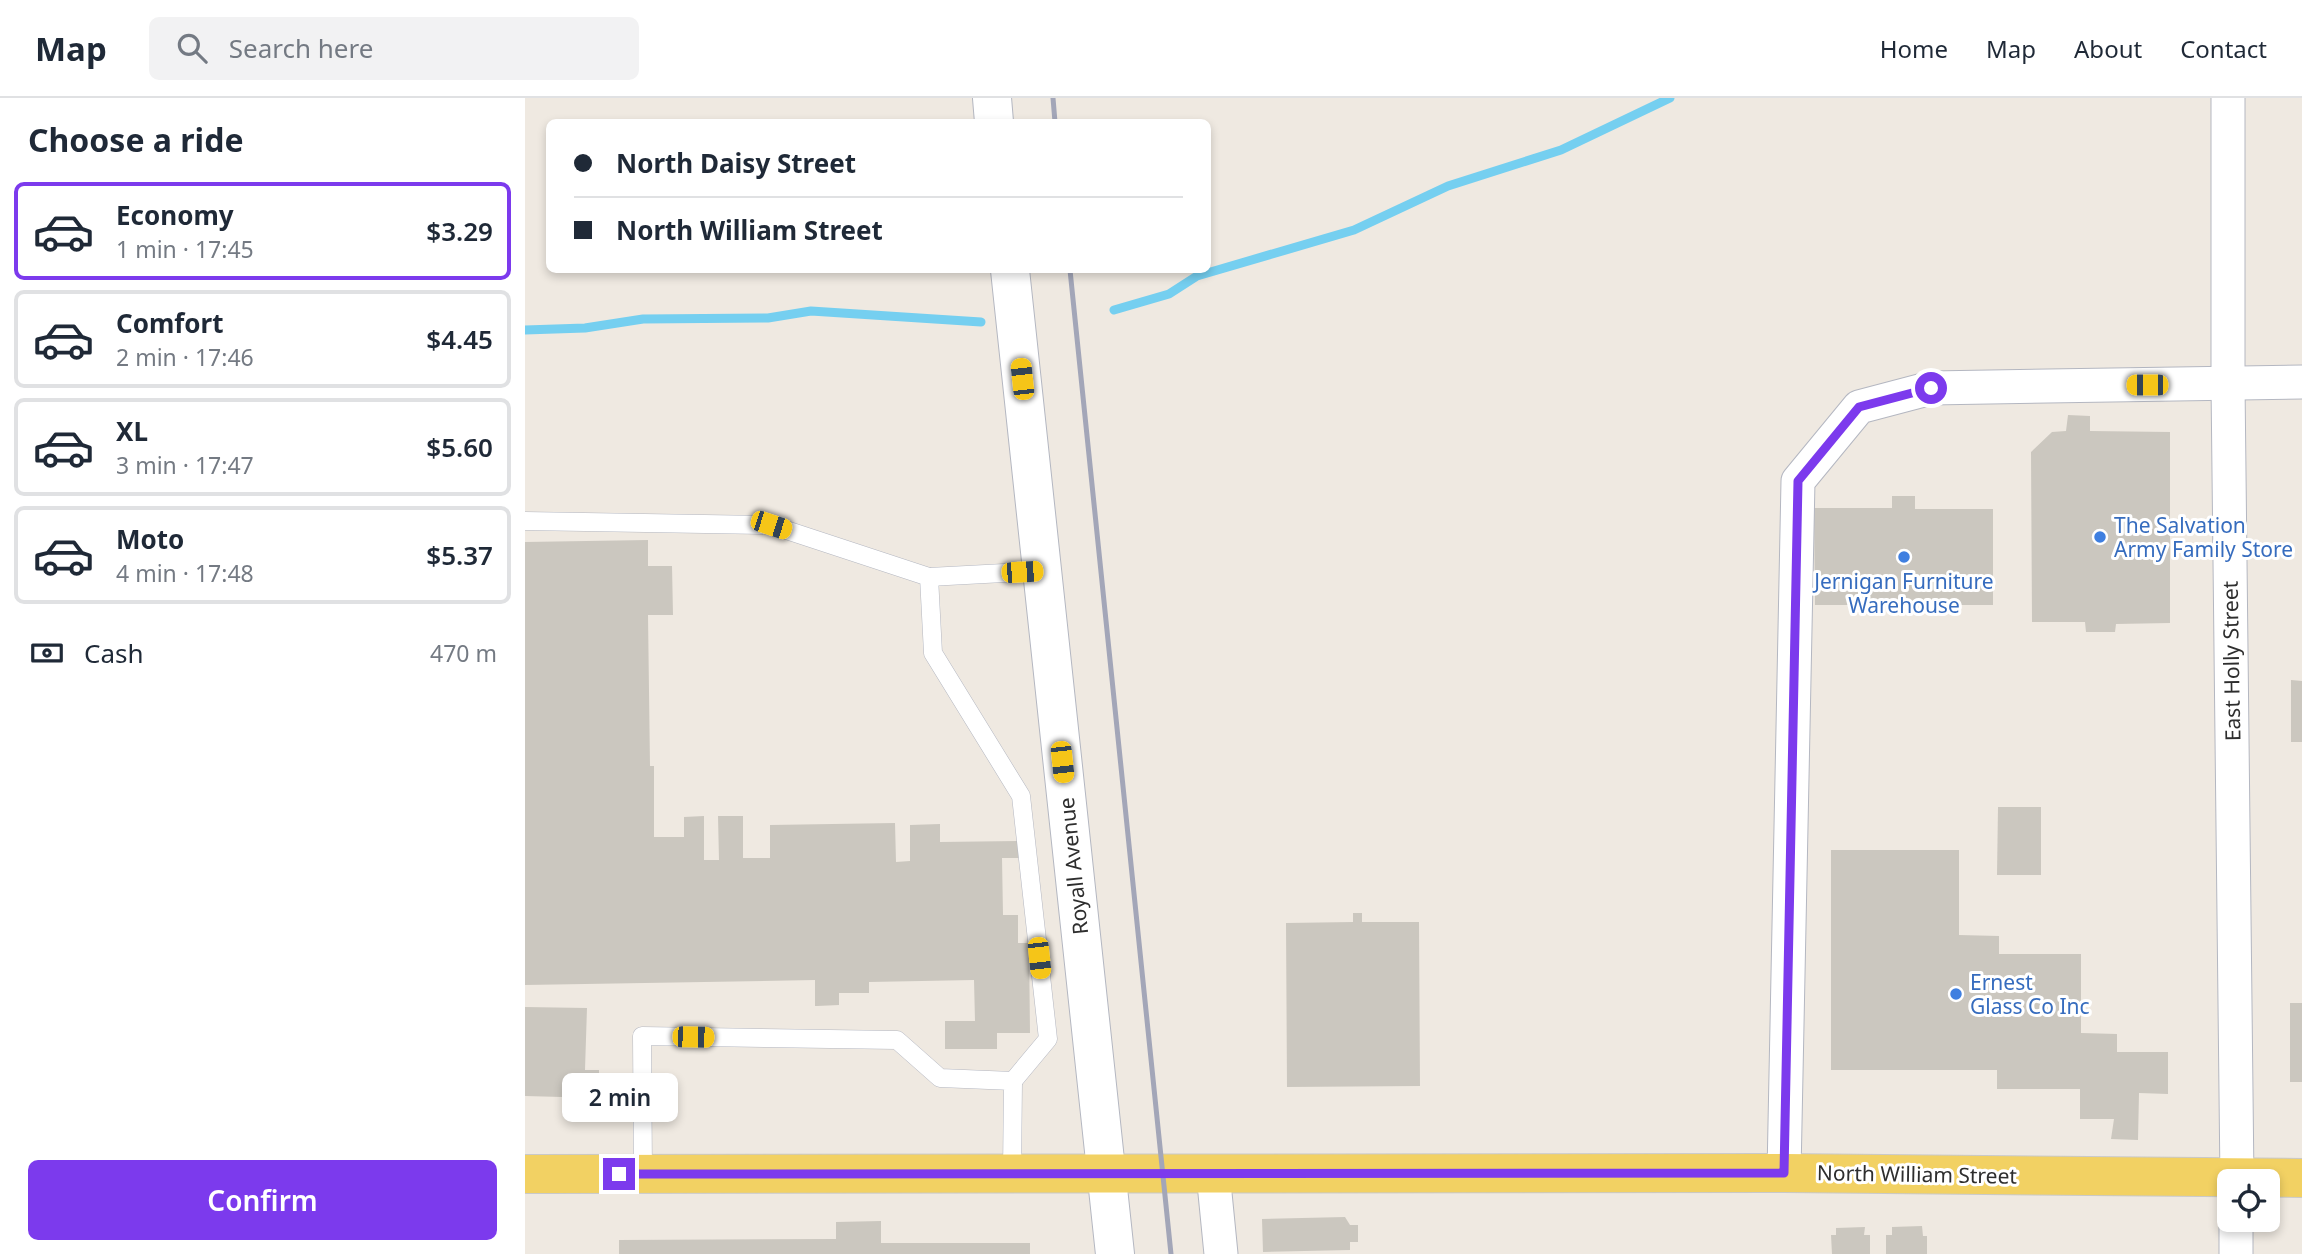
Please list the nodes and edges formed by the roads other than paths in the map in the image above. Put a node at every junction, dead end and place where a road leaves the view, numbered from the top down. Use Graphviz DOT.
graph roads {
  1 [pos="992,98"];
  2 [pos="2228,98"];
  3 [pos="994,119"];
  4 [pos="1010,273"];
  5 [pos="2302,382"];
  6 [pos="2228,384"];
  7 [pos="525,521"];
  8 [pos="1042,571"];
  9 [pos="929,577"];
  10 [pos="1013,1081"];
  11 [pos="2237,1169"];
  12 [pos="1012,1172"];
  13 [pos="1106,1172"];
  14 [pos="1213,1173"];
  15 [pos="1784,1173"];
  16 [pos="525,1174"];
  17 [pos="643,1174"];
  18 [pos="2280,1178"];
  19 [pos="2302,1178"];
  20 [pos="2217,1179"];
  21 [pos="2236,1232"];
  22 [pos="1115,1254"];
  23 [pos="1221,1254"];
  24 [pos="2236,1254"];
  1 -- 3 [label="street"];
  2 -- 6 [label="street, East Holly Street"];
  4 -- 8 [label="street, Royall Avenue"];
  5 -- 6 [label="street"];
  6 -- 11 [label="street, East Holly Street"];
  6 -- 15 [label="street"];
  7 -- 9 [label="lane"];
  8 -- 9 [label="lane"];
  8 -- 13 [label="street, Royall Avenue"];
  9 -- 10 [label="lane"];
  10 -- 12 [label="lane"];
  10 -- 17 [label="lane"];
  12 -- 13 [label="main road, North William Street"];
  12 -- 17 [label="main road, North William Street"];
  13 -- 14 [label="main road, North William Street"];
  13 -- 22 [label="street, Royall Avenue"];
  14 -- 15 [label="main road, North William Street"];
  14 -- 23 [label="street"];
  15 -- 20 [label="main road, North William Street"];
  16 -- 17 [label="main road, North William Street"];
  18 -- 19 [label="main road, North William Street"];
  21 -- 24 [label="street"];
}
